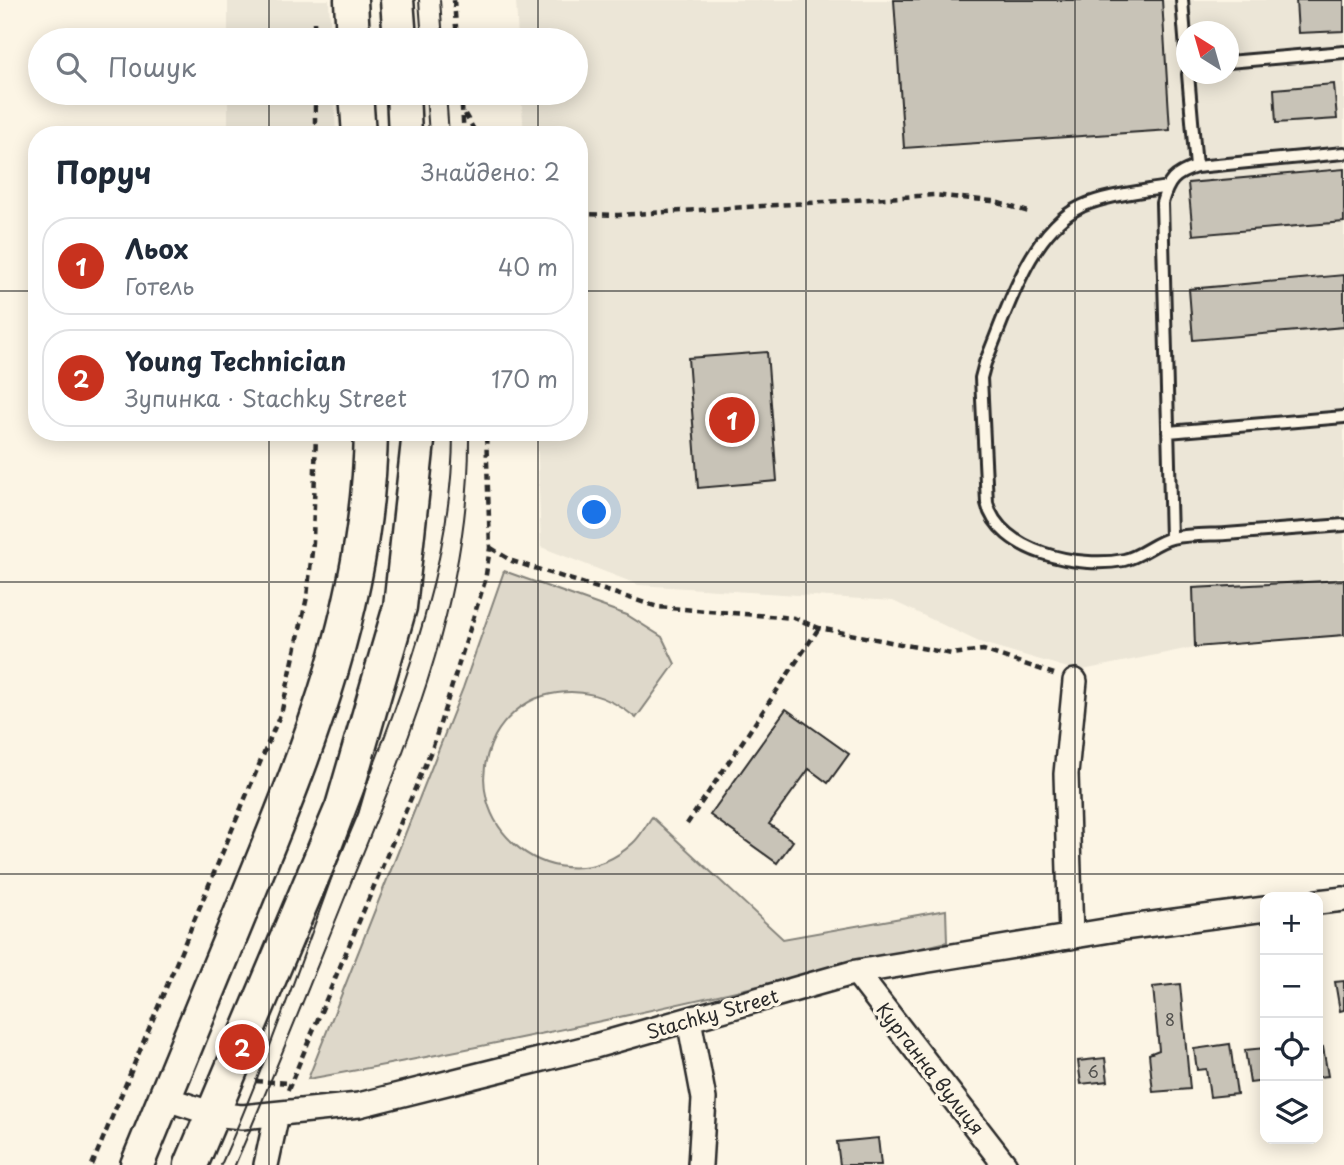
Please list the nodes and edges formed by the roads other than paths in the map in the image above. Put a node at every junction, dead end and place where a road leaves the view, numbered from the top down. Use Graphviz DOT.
graph roads {
  1 [pos="351,0"];
  2 [pos="397,0"];
  3 [pos="1182,0"];
  4 [pos="1184,21"];
  5 [pos="353,28"];
  6 [pos="399,28"];
  7 [pos="1344,52"];
  8 [pos="1239,61"];
  9 [pos="1189,84"];
  10 [pos="357,105"];
  11 [pos="404,105"];
  12 [pos="358,126"];
  13 [pos="405,126"];
  14 [pos="1344,153"];
  15 [pos="1196,167"];
  16 [pos="1167,187"];
  17 [pos="1344,417"];
  18 [pos="1168,432"];
  19 [pos="371,441"];
  20 [pos="418,441"];
  21 [pos="1344,525"];
  22 [pos="1171,538"];
  23 [pos="1075,681"];
  24 [pos="1344,899"];
  25 [pos="1323,901"];
  26 [pos="1260,910"];
  27 [pos="1071,937"];
  28 [pos="856,972"];
  29 [pos="689,1020"];
  30 [pos="164,1098"];
  31 [pos="213,1114"];
  32 [pos="277,1114"];
  33 [pos="136,1165"];
  34 [pos="191,1165"];
  35 [pos="266,1165"];
  36 [pos="700,1165"];
  37 [pos="1005,1165"];
  1 -- 5 [label="main road"];
  2 -- 6 [label="main road"];
  3 -- 4 [label="lane"];
  7 -- 8 [label="lane"];
  9 -- 15 [label="lane"];
  10 -- 12 [label="main road"];
  11 -- 13 [label="main road"];
  14 -- 15 [label="lane"];
  15 -- 16 [label="lane"];
  16 -- 18 [label="lane"];
  16 -- 22 [label="lane"];
  17 -- 18 [label="lane"];
  18 -- 22 [label="lane"];
  19 -- 30 [label="main road"];
  20 -- 31 [label="main road"];
  21 -- 22 [label="lane"];
  23 -- 27 [label="street"];
  24 -- 25 [label="street"];
  26 -- 27 [label="street, Stachky Street"];
  27 -- 28 [label="street, Stachky Street"];
  28 -- 29 [label="street, Stachky Street"];
  28 -- 37 [label="street, Курганна вулиця"];
  29 -- 32 [label="street, Stachky Street"];
  29 -- 36 [label="street"];
  30 -- 31 [label="street, Stachky Street"];
  30 -- 33 [label="main road"];
  31 -- 32 [label="street, Stachky Street"];
  31 -- 34 [label="main road"];
  32 -- 35 [label="street"];
}
